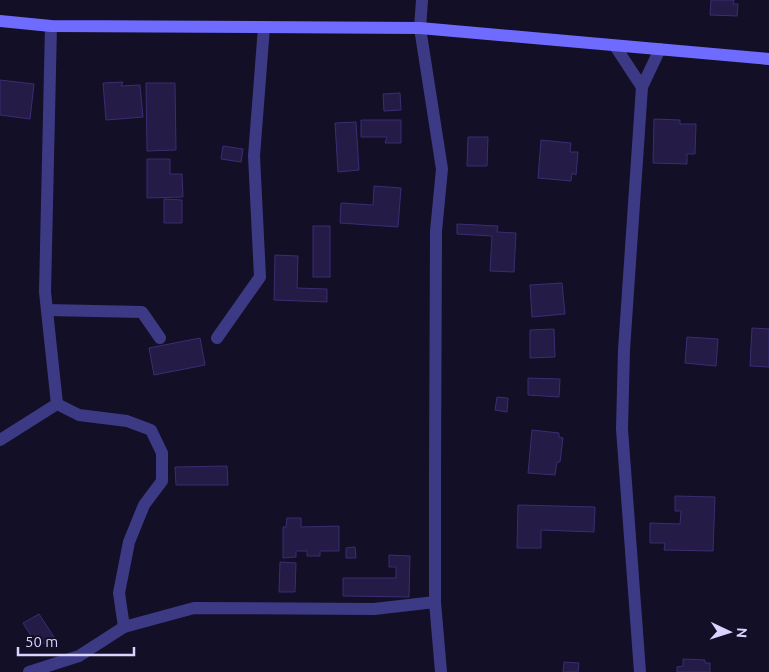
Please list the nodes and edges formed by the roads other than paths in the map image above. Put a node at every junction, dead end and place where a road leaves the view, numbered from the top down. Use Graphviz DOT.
graph roads {
  1 [pos="422,0"];
  2 [pos="0,22"];
  3 [pos="51,26"];
  4 [pos="264,27"];
  5 [pos="420,28"];
  6 [pos="615,46"];
  7 [pos="660,50"];
  8 [pos="769,59"];
  9 [pos="642,87"];
  10 [pos="47,310"];
  11 [pos="160,338"];
  12 [pos="217,338"];
  13 [pos="57,404"];
  14 [pos="0,440"];
  15 [pos="435,602"];
  16 [pos="124,627"];
  17 [pos="29,672"];
  18 [pos="441,672"];
  19 [pos="640,672"];
  1 -- 5 [label="street"];
  2 -- 3 [label="street"];
  3 -- 4 [label="street"];
  3 -- 10 [label="street"];
  4 -- 5 [label="street"];
  4 -- 12 [label="street"];
  5 -- 6 [label="street"];
  5 -- 15 [label="street"];
  6 -- 7 [label="street"];
  6 -- 9 [label="street"];
  7 -- 8 [label="street"];
  7 -- 9 [label="street"];
  9 -- 19 [label="street"];
  10 -- 11 [label="street"];
  10 -- 13 [label="street"];
  13 -- 14 [label="street"];
  13 -- 16 [label="street"];
  15 -- 16 [label="street"];
  15 -- 18 [label="street"];
  16 -- 17 [label="street"];
}
